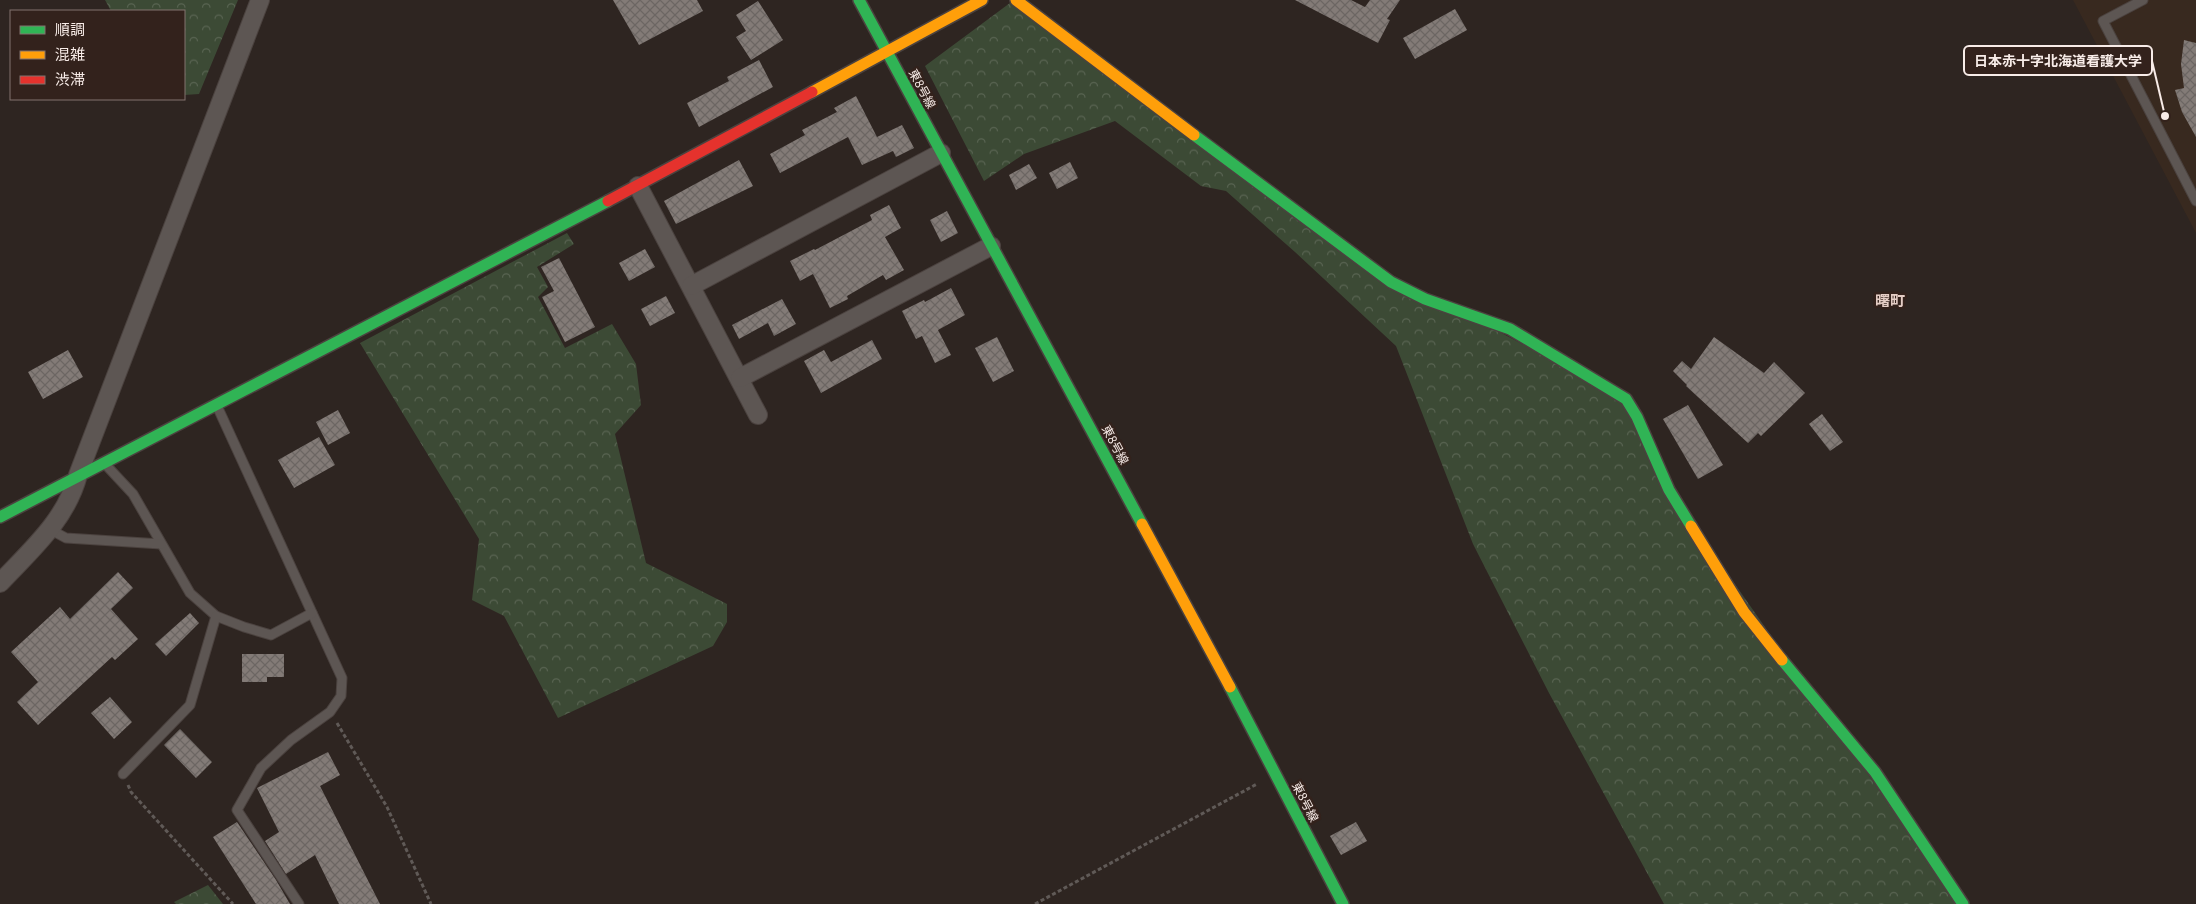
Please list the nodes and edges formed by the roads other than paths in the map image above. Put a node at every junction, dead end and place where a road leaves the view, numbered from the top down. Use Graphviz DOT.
graph roads {
  1 [pos="260,0"];
  2 [pos="859,0"];
  3 [pos="982,0"];
  4 [pos="1016,0"];
  5 [pos="2143,0"];
  6 [pos="886,52"];
  7 [pos="941,153"];
  8 [pos="638,186"];
  9 [pos="2196,201"];
  10 [pos="991,246"];
  11 [pos="690,286"];
  12 [pos="740,378"];
  13 [pos="216,404"];
  14 [pos="758,415"];
  15 [pos="104,462"];
  16 [pos="78,475"];
  17 [pos="0,517"];
  18 [pos="51,530"];
  19 [pos="161,544"];
  20 [pos="0,582"];
  21 [pos="312,613"];
  22 [pos="216,616"];
  23 [pos="123,774"];
  24 [pos="300,904"];
  25 [pos="1343,904"];
  26 [pos="1963,904"];
  1 -- 16 [label="street"];
  2 -- 6 [label="street, 東8号線"];
  3 -- 6 [label="street"];
  4 -- 26 [label="street"];
  5 -- 9 [label="lane"];
  6 -- 7 [label="street, 東8号線"];
  6 -- 8 [label="street"];
  7 -- 10 [label="street, 東8号線"];
  7 -- 11 [label="street"];
  8 -- 11 [label="street"];
  8 -- 13 [label="street"];
  10 -- 12 [label="street"];
  10 -- 25 [label="street, 東8号線"];
  11 -- 12 [label="street"];
  12 -- 14 [label="street"];
  13 -- 15 [label="street"];
  13 -- 21 [label="lane"];
  15 -- 16 [label="street"];
  15 -- 19 [label="lane"];
  16 -- 17 [label="street"];
  16 -- 18 [label="street"];
  18 -- 19 [label="lane"];
  18 -- 20 [label="street"];
  19 -- 22 [label="lane"];
  21 -- 22 [label="lane"];
  21 -- 24 [label="lane"];
  22 -- 23 [label="lane"];
}
